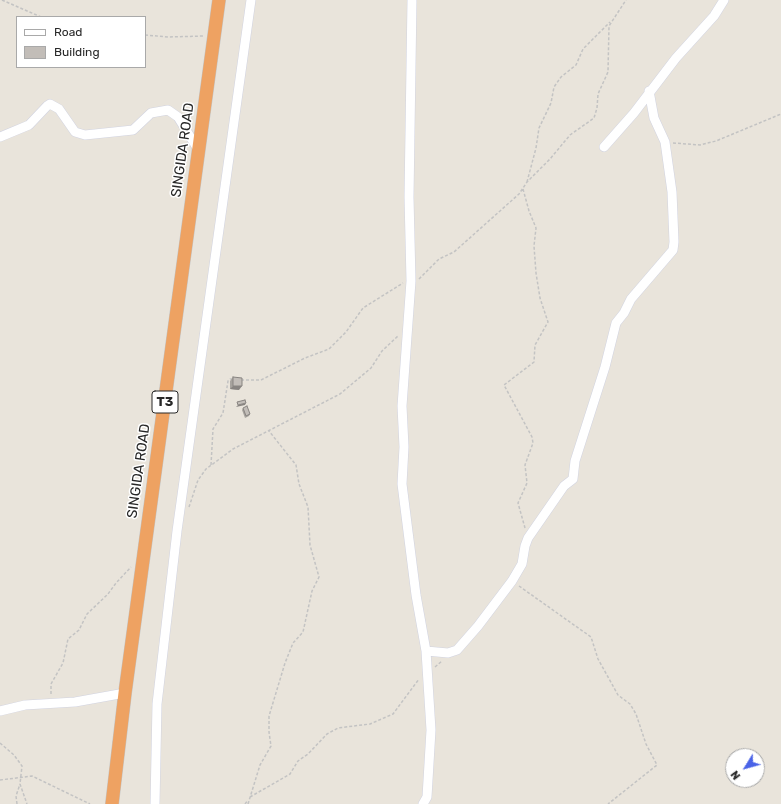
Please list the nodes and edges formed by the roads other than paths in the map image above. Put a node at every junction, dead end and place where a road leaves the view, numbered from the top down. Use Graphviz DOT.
graph roads {
  1 [pos="219,0"];
  2 [pos="252,0"];
  3 [pos="412,0"];
  4 [pos="724,0"];
  5 [pos="649,91"];
  6 [pos="0,137"];
  7 [pos="604,147"];
  8 [pos="199,151"];
  9 [pos="426,651"];
  10 [pos="125,693"];
  11 [pos="0,711"];
  12 [pos="112,804"];
  13 [pos="155,804"];
  14 [pos="423,804"];
  1 -- 8 [label="highway, SINGIDA ROAD / T3"];
  2 -- 13 [label="street"];
  3 -- 9 [label="street"];
  4 -- 5 [label="street"];
  5 -- 7 [label="street"];
  5 -- 9 [label="street"];
  6 -- 8 [label="street"];
  8 -- 10 [label="highway, SINGIDA ROAD / T3"];
  9 -- 14 [label="street"];
  10 -- 11 [label="street"];
  10 -- 12 [label="highway, SINGIDA ROAD / T3"];
}
